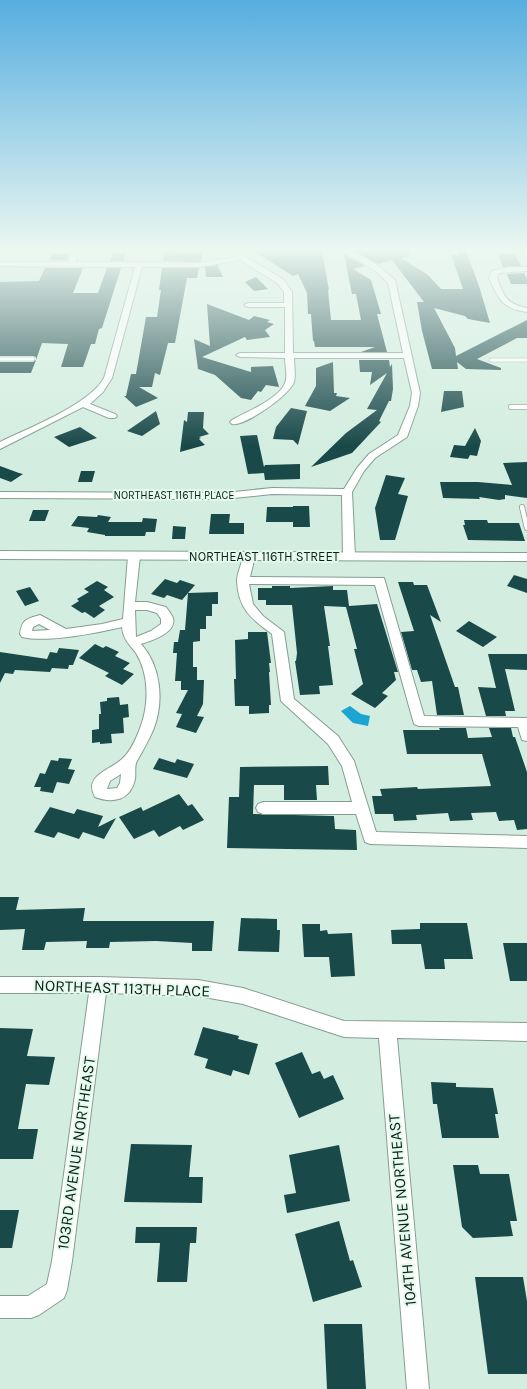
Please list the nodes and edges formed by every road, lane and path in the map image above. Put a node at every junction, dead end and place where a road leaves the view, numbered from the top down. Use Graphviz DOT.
graph roads {
  1 [pos="125,316"];
  2 [pos="289,316"];
  3 [pos="399,316"];
  4 [pos="240,355"];
  5 [pos="290,355"];
  6 [pos="407,356"];
  7 [pos="0,359"];
  8 [pos="33,359"];
  9 [pos="491,360"];
  10 [pos="527,360"];
  11 [pos="83,404"];
  12 [pos="511,407"];
  13 [pos="527,407"];
  14 [pos="112,416"];
  15 [pos="235,422"];
  16 [pos="0,446"];
  17 [pos="347,492"];
  18 [pos="0,495"];
  19 [pos="522,507"];
  20 [pos="527,528"];
  21 [pos="0,555"];
  22 [pos="134,556"];
  23 [pos="249,556"];
  24 [pos="349,556"];
  25 [pos="527,557"];
  26 [pos="243,580"];
  27 [pos="129,606"];
  28 [pos="129,621"];
  29 [pos="64,633"];
  30 [pos="134,642"];
  31 [pos="527,736"];
  32 [pos="129,760"];
  33 [pos="263,808"];
  34 [pos="361,808"];
  35 [pos="527,842"];
  36 [pos="98,985"];
  37 [pos="0,986"];
  38 [pos="387,1031"];
  39 [pos="527,1032"];
  40 [pos="0,1307"];
  41 [pos="418,1389"];
  1 -- 11 [label="street"];
  2 -- 5 [label="street"];
  3 -- 6 [label="street"];
  4 -- 5 [label="street"];
  5 -- 6 [label="street"];
  5 -- 15 [label="street"];
  6 -- 17 [label="street"];
  7 -- 8 [label="lane"];
  9 -- 10 [label="lane"];
  11 -- 14 [label="street"];
  11 -- 16 [label="street"];
  12 -- 13 [label="lane"];
  17 -- 18 [label="street, NORTHEAST 116TH PLACE"];
  17 -- 24 [label="street"];
  19 -- 20 [label="lane"];
  21 -- 22 [label="street, NORTHEAST 116TH STREET"];
  22 -- 23 [label="street, NORTHEAST 116TH STREET"];
  22 -- 27 [label="street"];
  23 -- 24 [label="street, NORTHEAST 116TH STREET"];
  23 -- 26 [label="street"];
  24 -- 25 [label="street, NORTHEAST 116TH STREET"];
  26 -- 31 [label="street, NORTHEAST 116TH STREET"];
  26 -- 34 [label="street"];
  27 -- 28 [label="street"];
  27 -- 30 [label="street"];
  28 -- 29 [label="street"];
  28 -- 30 [label="street"];
  30 -- 32 [label="street"];
  33 -- 34 [label="street"];
  34 -- 35 [label="street"];
  36 -- 37 [label="street, NORTHEAST 113TH PLACE"];
  36 -- 38 [label="street, NORTHEAST 113TH PLACE"];
  36 -- 40 [label="street, 103RD AVENUE NORTHEAST"];
  38 -- 39 [label="street, NORTHEAST 113TH PLACE"];
  38 -- 41 [label="street, 104TH AVENUE NORTHEAST"];
}
